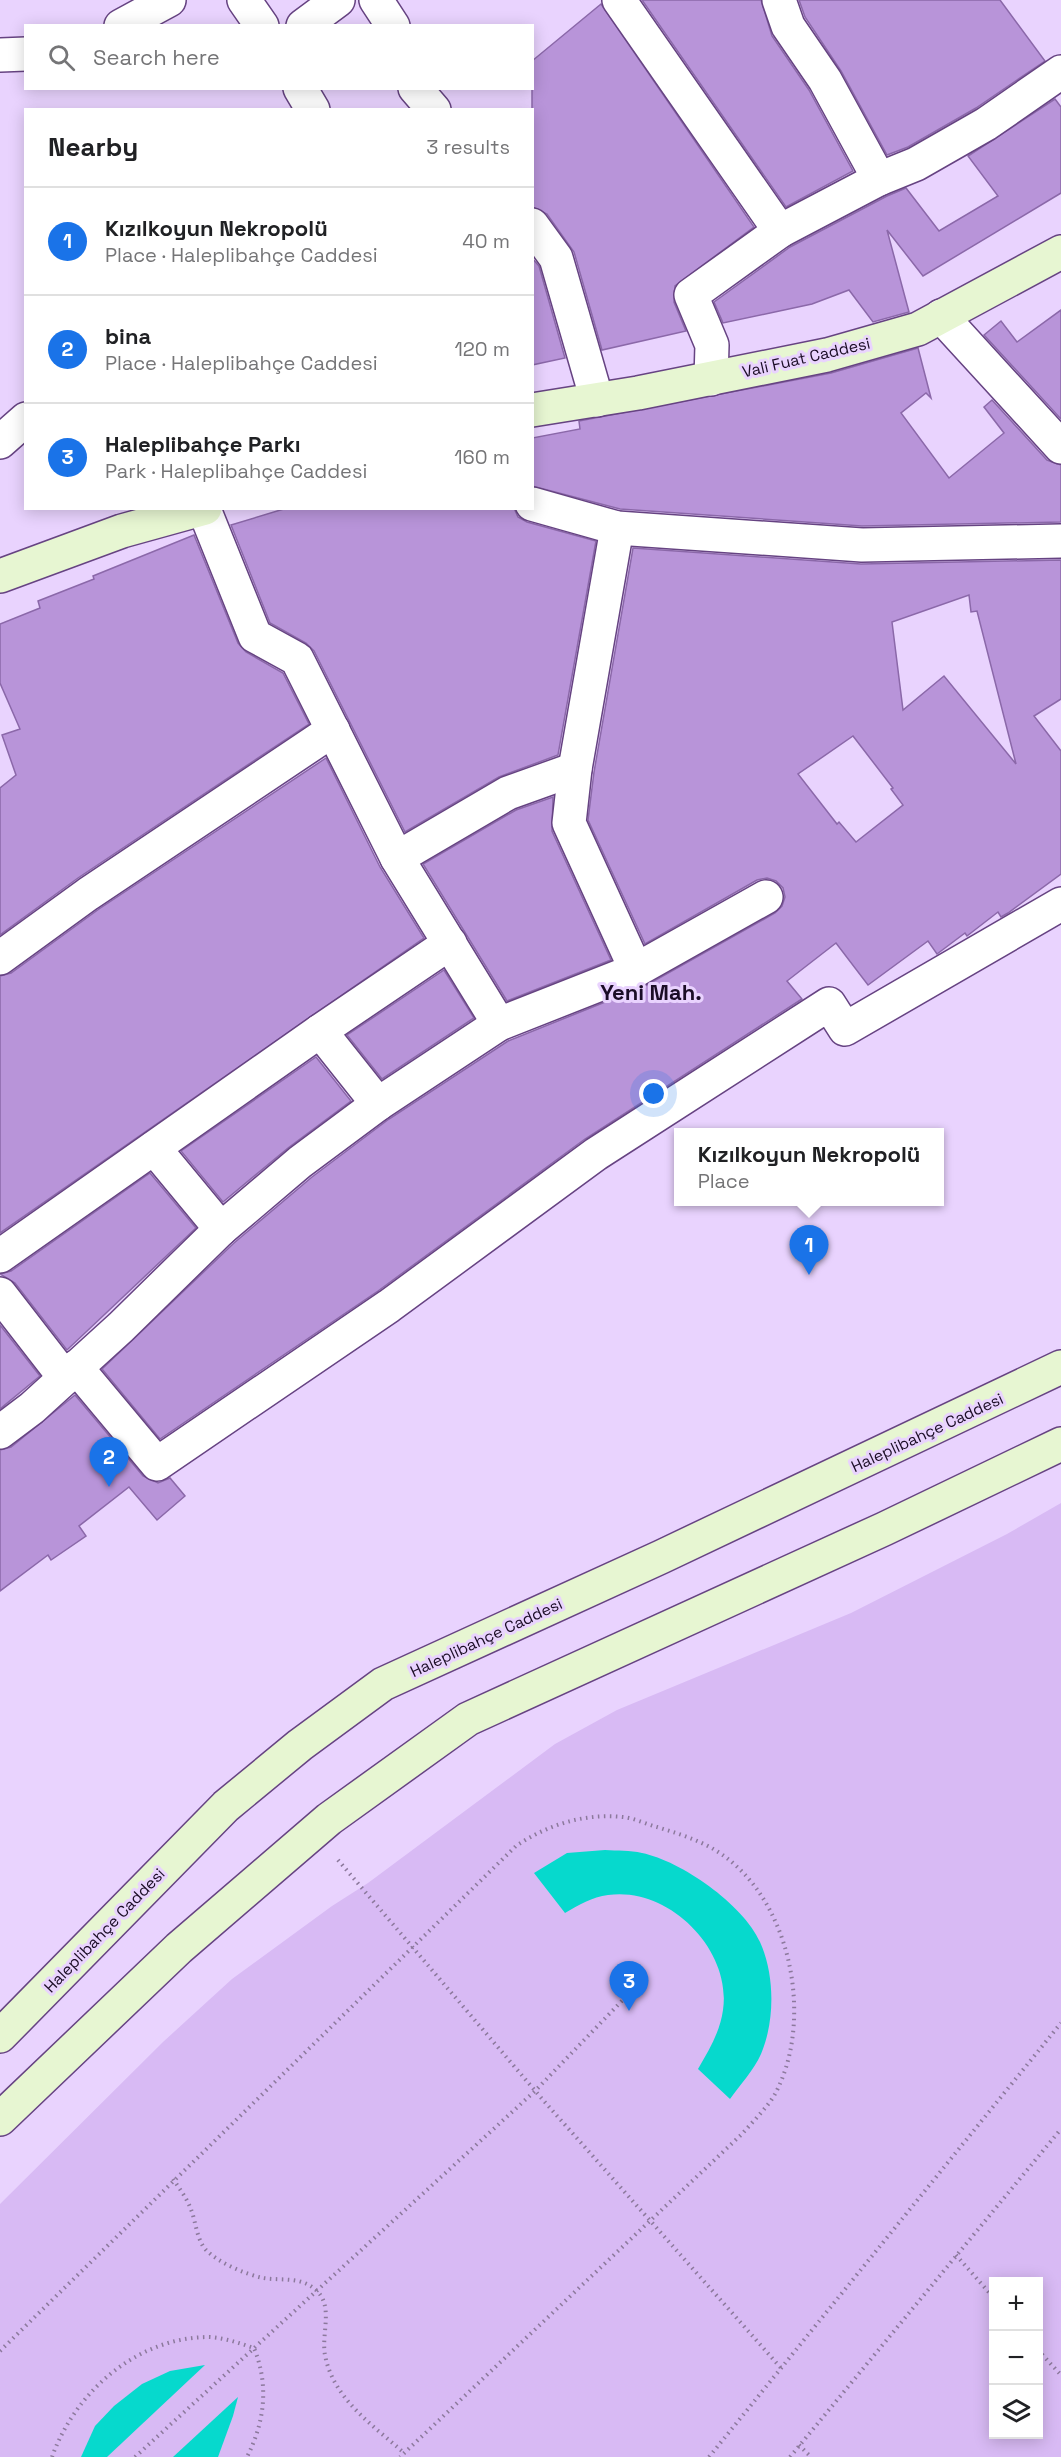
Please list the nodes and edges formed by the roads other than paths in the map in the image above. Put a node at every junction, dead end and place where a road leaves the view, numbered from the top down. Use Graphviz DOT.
graph roads {
  1 [pos="169,0"];
  2 [pos="244,0"];
  3 [pos="338,0"];
  4 [pos="376,0"];
  5 [pos="619,0"];
  6 [pos="779,0"];
  7 [pos="125,24"];
  8 [pos="261,24"];
  9 [pos="306,24"];
  10 [pos="392,24"];
  11 [pos="24,54"];
  12 [pos="0,55"];
  13 [pos="1061,72"];
  14 [pos="301,90"];
  15 [pos="417,90"];
  16 [pos="312,108"];
  17 [pos="432,108"];
  18 [pos="879,179"];
  19 [pos="534,228"];
  20 [pos="780,231"];
  21 [pos="1061,252"];
  22 [pos="941,316"];
  23 [pos="711,379"];
  24 [pos="597,400"];
  25 [pos="534,410"];
  26 [pos="24,421"];
  27 [pos="0,442"];
  28 [pos="1061,447"];
  29 [pos="534,505"];
  30 [pos="201,510"];
  31 [pos="205,510"];
  32 [pos="617,528"];
  33 [pos="1061,542"];
  34 [pos="0,576"];
  35 [pos="333,730"];
  36 [pos="574,769"];
  37 [pos="397,858"];
  38 [pos="766,897"];
  39 [pos="1061,904"];
  40 [pos="450,943"];
  41 [pos="0,958"];
  42 [pos="636,970"];
  43 [pos="499,1024"];
  44 [pos="320,1030"];
  45 [pos="378,1104"];
  46 [pos="154,1148"];
  47 [pos="221,1229"];
  48 [pos="0,1256"];
  49 [pos="0,1294"];
  50 [pos="1061,1367"];
  51 [pos="70,1373"];
  52 [pos="0,1432"];
  53 [pos="1061,1444"];
  54 [pos="0,2036"];
  55 [pos="0,2119"];
  1 -- 7 [label="street"];
  2 -- 8 [label="street"];
  3 -- 9 [label="street"];
  4 -- 10 [label="street"];
  5 -- 20 [label="street"];
  6 -- 18 [label="street"];
  11 -- 12 [label="street"];
  13 -- 18 [label="street"];
  14 -- 16 [label="street"];
  15 -- 17 [label="street"];
  18 -- 20 [label="street"];
  19 -- 24 [label="street"];
  20 -- 23 [label="street"];
  21 -- 22 [label="main road, Vali Fuat Caddesi"];
  22 -- 23 [label="main road, Vali Fuat Caddesi"];
  22 -- 28 [label="street"];
  23 -- 24 [label="main road, Vali Fuat Caddesi"];
  24 -- 25 [label="main road, Vali Fuat Caddesi"];
  26 -- 27 [label="street"];
  29 -- 32 [label="street"];
  30 -- 34 [label="main road"];
  31 -- 35 [label="street"];
  32 -- 33 [label="street"];
  32 -- 36 [label="street"];
  35 -- 37 [label="street"];
  35 -- 41 [label="street"];
  36 -- 37 [label="street"];
  36 -- 42 [label="street"];
  37 -- 40 [label="street"];
  38 -- 42 [label="street"];
  39 -- 51 [label="street"];
  40 -- 43 [label="street"];
  40 -- 44 [label="street"];
  42 -- 43 [label="street"];
  43 -- 45 [label="street"];
  44 -- 45 [label="street"];
  44 -- 46 [label="street"];
  45 -- 47 [label="street"];
  46 -- 47 [label="street"];
  46 -- 48 [label="street"];
  47 -- 51 [label="street"];
  49 -- 51 [label="street"];
  50 -- 54 [label="main road, Haleplibahçe Caddesi"];
  51 -- 52 [label="street"];
  53 -- 55 [label="main road"];
}
